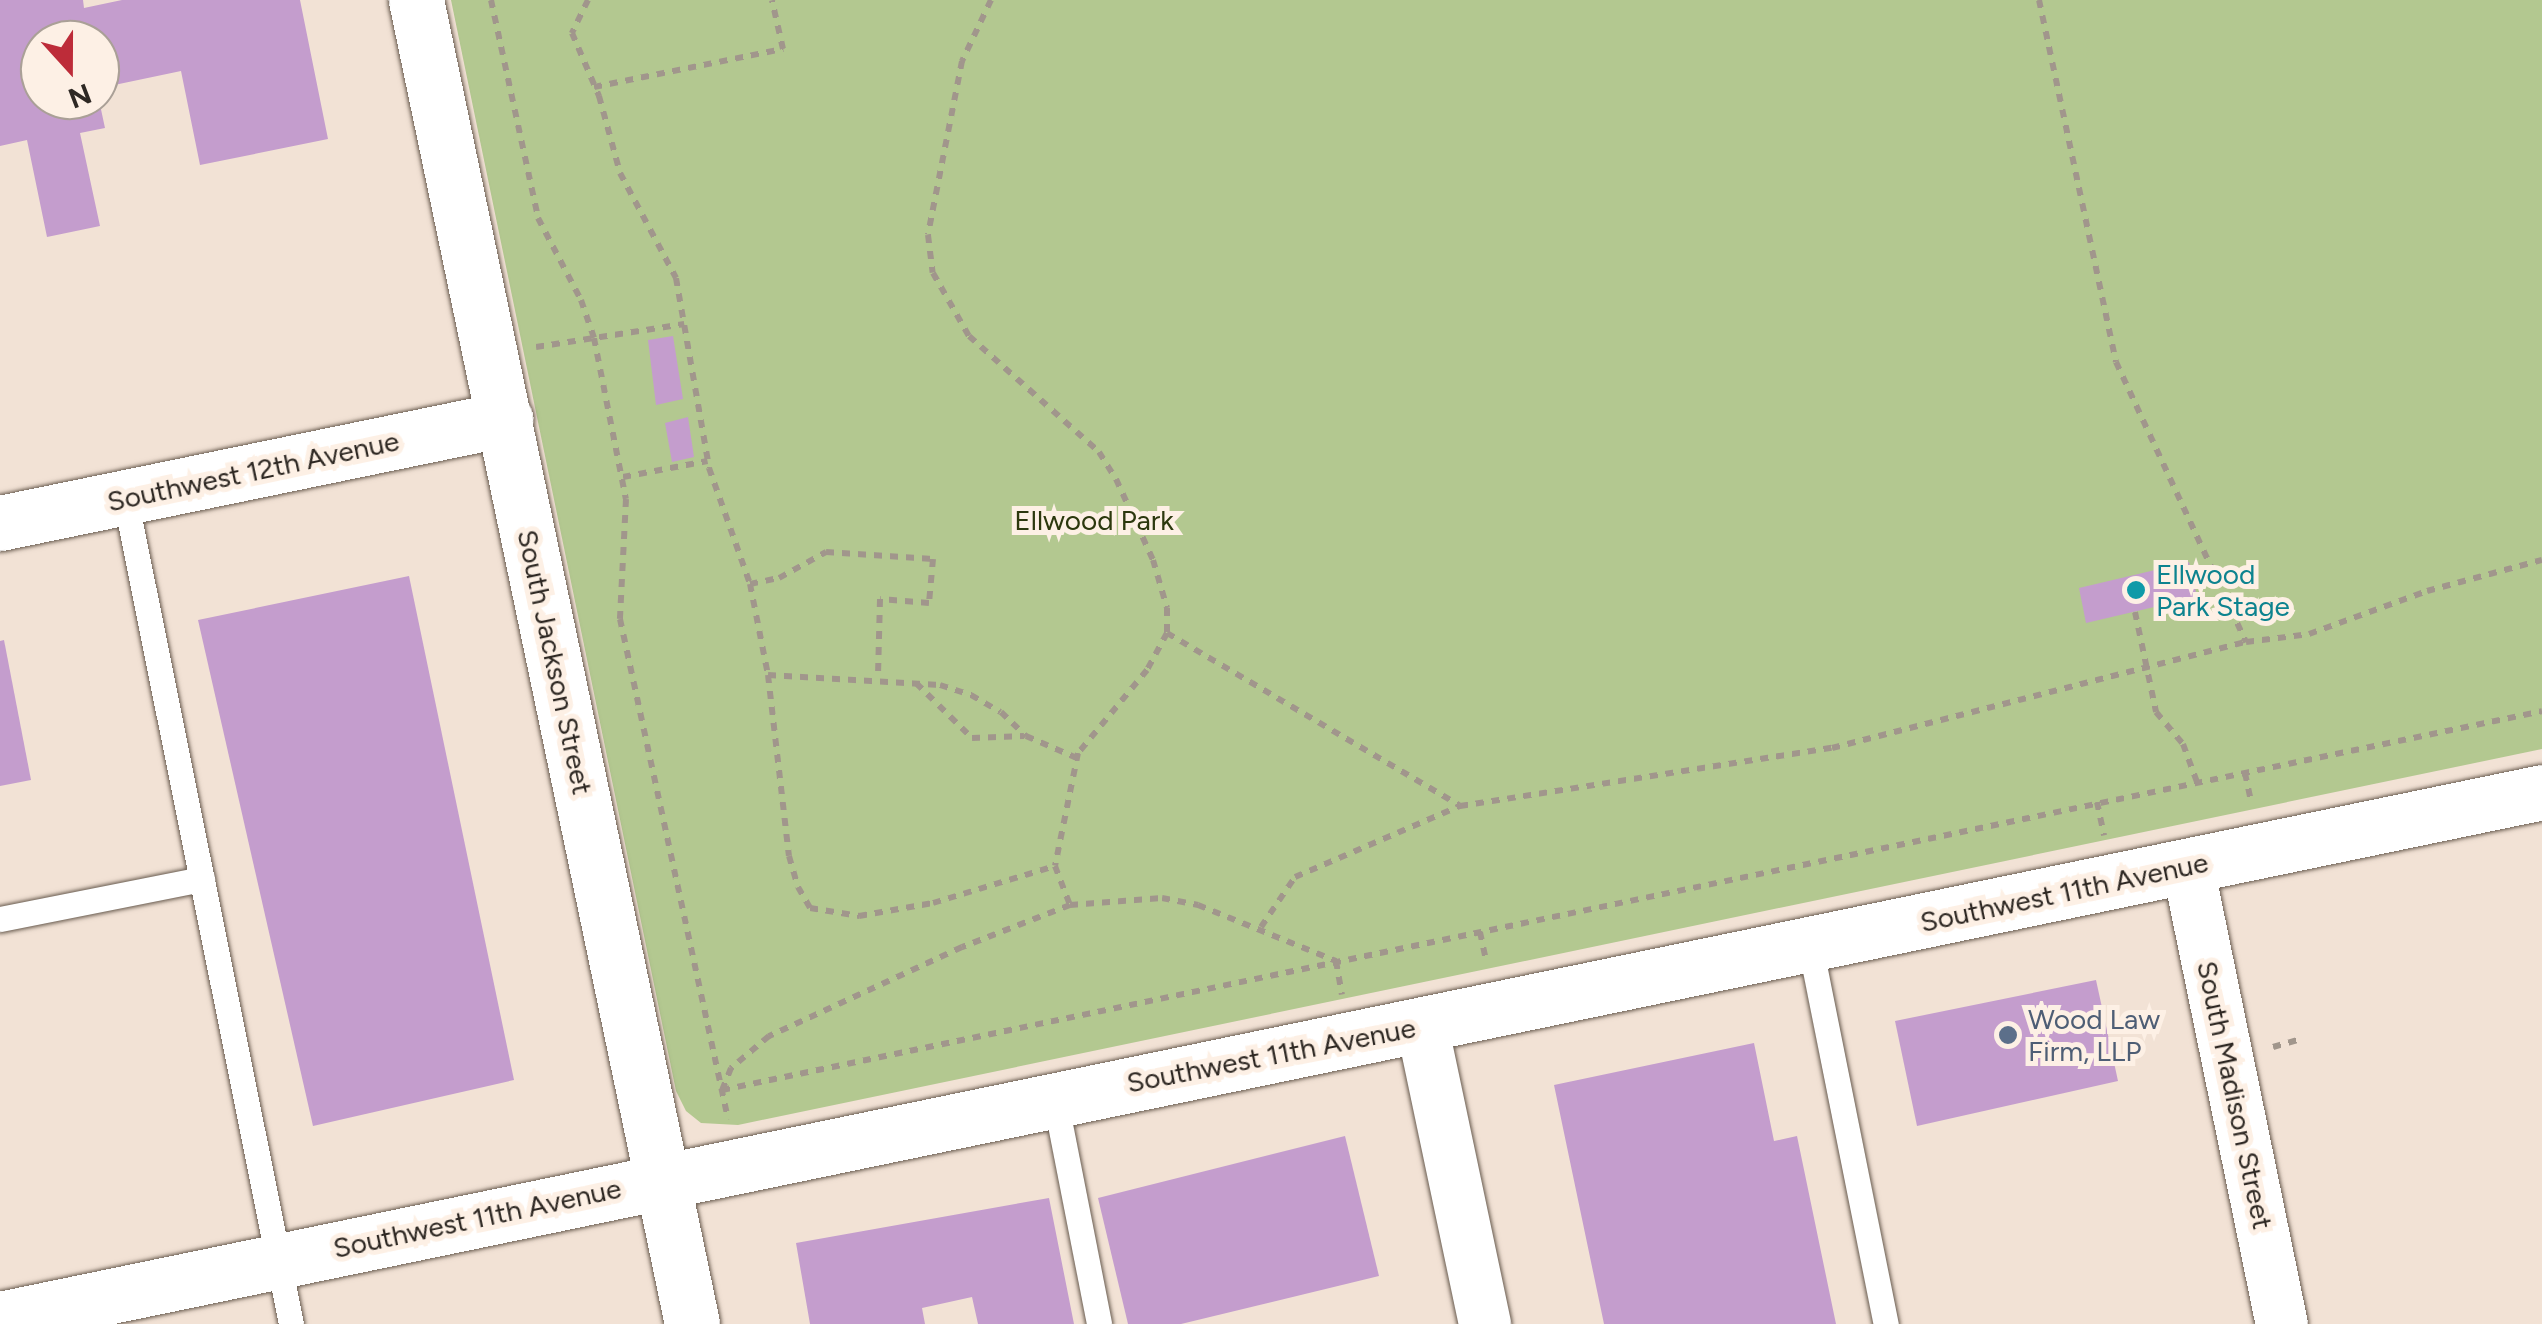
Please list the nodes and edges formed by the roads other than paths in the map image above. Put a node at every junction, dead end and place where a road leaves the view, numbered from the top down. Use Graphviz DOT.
graph roads {
  1 [pos="416,0"];
  2 [pos="506,418"];
  3 [pos="125,497"];
  4 [pos="0,523"];
  5 [pos="2542,792"];
  6 [pos="2188,866"];
  7 [pos="202,879"];
  8 [pos="0,919"];
  9 [pos="1810,945"];
  10 [pos="1422,1025"];
  11 [pos="1055,1099"];
  12 [pos="661,1179"];
  13 [pos="278,1261"];
  14 [pos="0,1319"];
  15 [pos="291,1324"];
  16 [pos="692,1324"];
  17 [pos="1100,1324"];
  18 [pos="1484,1324"];
  19 [pos="1886,1324"];
  20 [pos="2282,1324"];
  1 -- 2 [label="street, South Jackson Street"];
  2 -- 3 [label="street, Southwest 12th Avenue"];
  2 -- 12 [label="street, South Jackson Street"];
  3 -- 4 [label="street, Southwest 12th Avenue"];
  3 -- 7 [label="lane"];
  5 -- 6 [label="street, Southwest 11th Avenue"];
  6 -- 9 [label="street, Southwest 11th Avenue"];
  6 -- 20 [label="street, South Madison Street"];
  7 -- 8 [label="lane"];
  7 -- 13 [label="lane"];
  9 -- 10 [label="street, Southwest 11th Avenue"];
  9 -- 19 [label="lane"];
  10 -- 11 [label="street, Southwest 11th Avenue"];
  10 -- 18 [label="street"];
  11 -- 12 [label="street, Southwest 11th Avenue"];
  11 -- 17 [label="lane"];
  12 -- 13 [label="street, Southwest 11th Avenue"];
  12 -- 16 [label="street, South Jackson Street"];
  13 -- 14 [label="street, Southwest 11th Avenue"];
  13 -- 15 [label="lane"];
}
